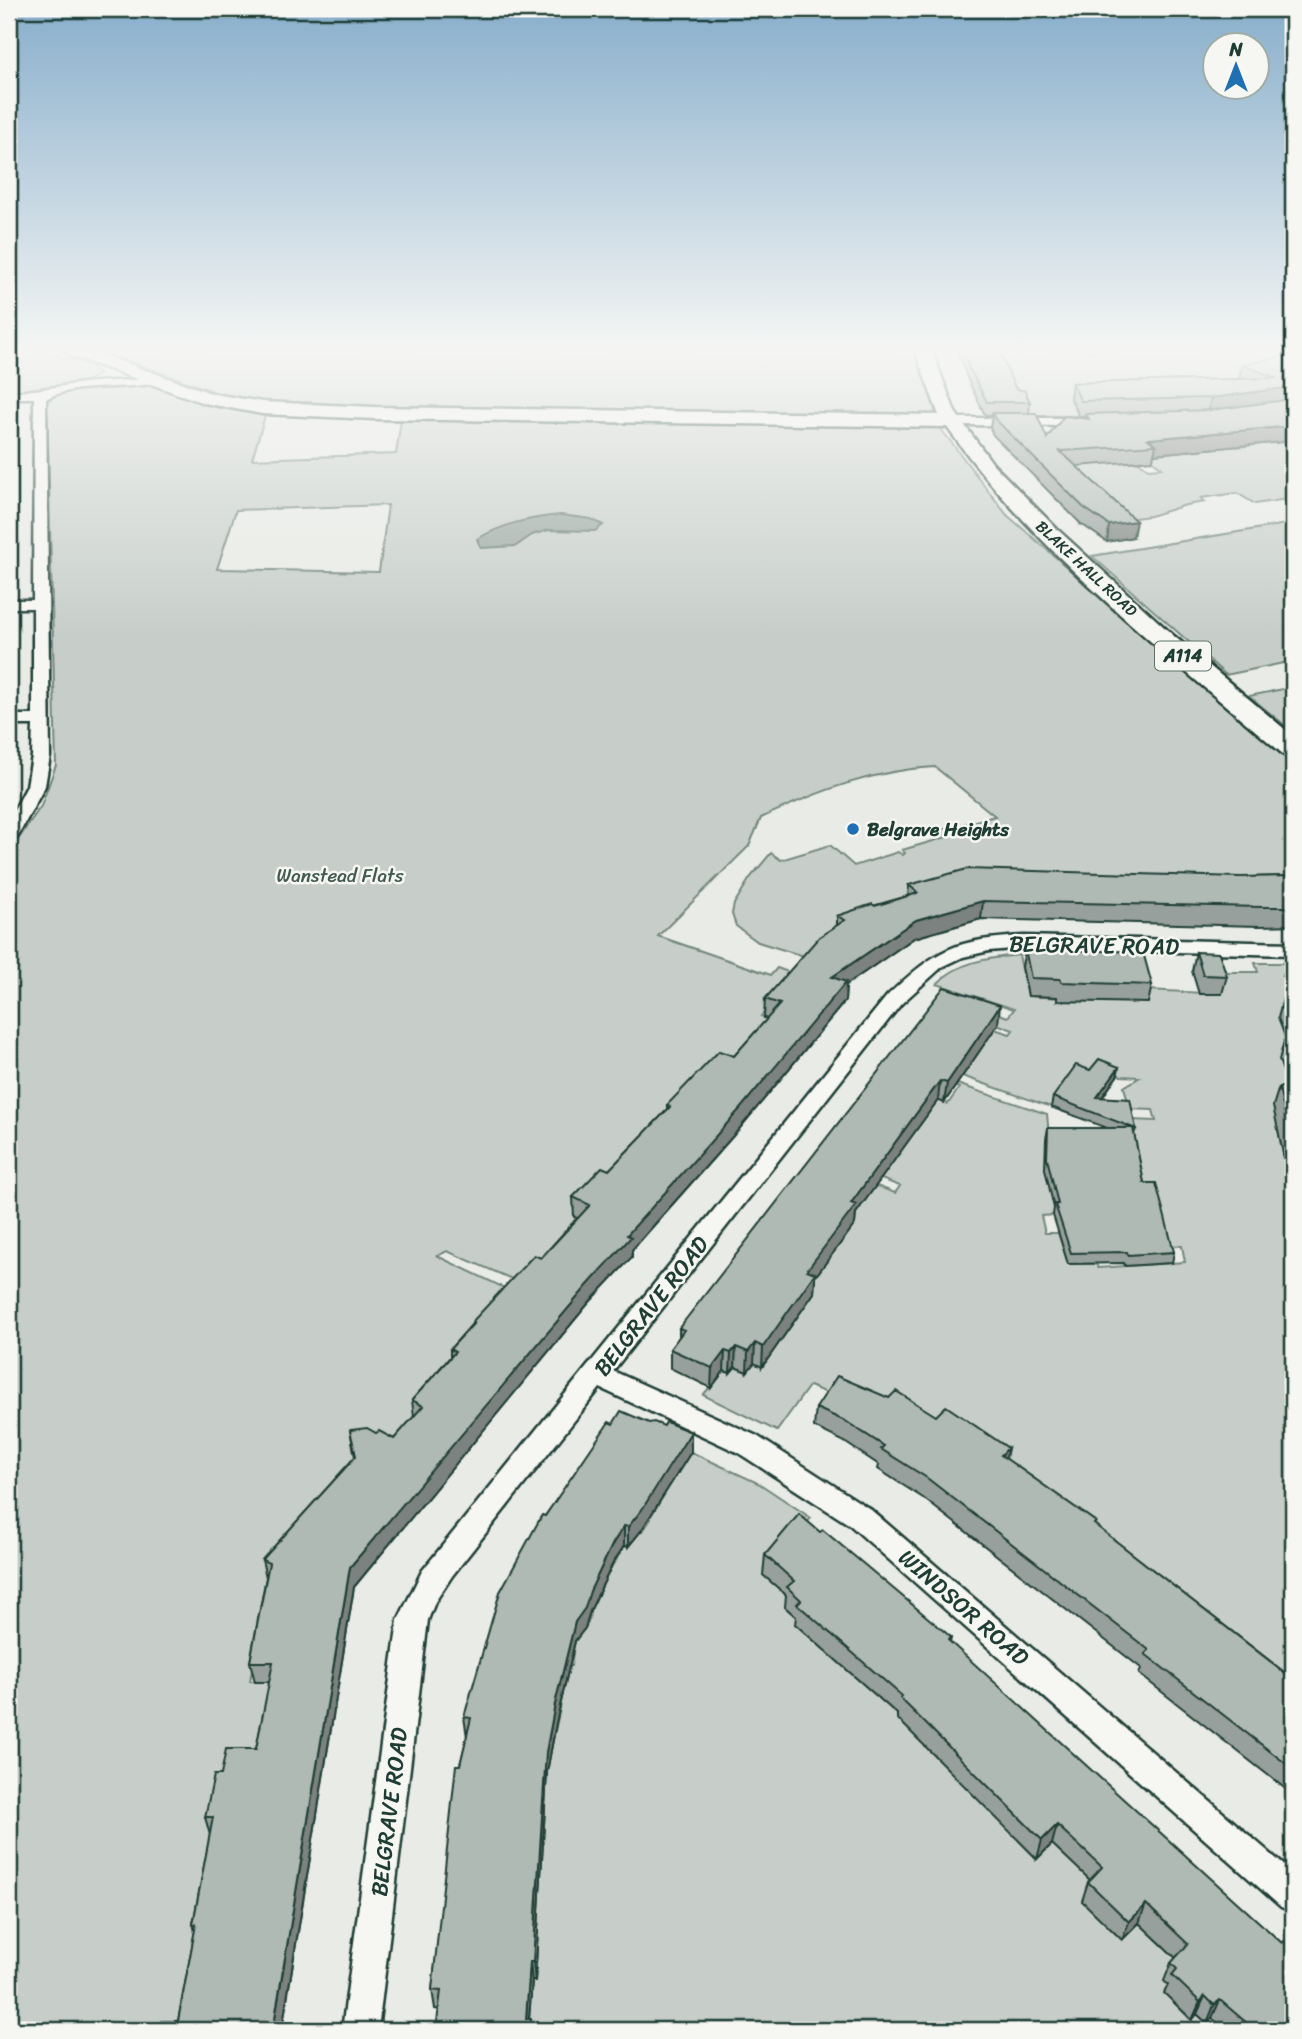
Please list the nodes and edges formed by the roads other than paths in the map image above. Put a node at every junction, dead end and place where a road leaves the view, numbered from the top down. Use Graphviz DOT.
graph roads {
  1 [pos="40,446"];
  2 [pos="970,446"];
  3 [pos="9,604"];
  4 [pos="42,604"];
  5 [pos="9,720"];
  6 [pos="41,720"];
  7 [pos="1293,750"];
  8 [pos="9,836"];
  9 [pos="1293,949"];
  10 [pos="597,1375"];
  11 [pos="1293,1895"];
  12 [pos="360,2030"];
  1 -- 4 [label="street"];
  2 -- 7 [label="main road, BLAKE HALL ROAD / A114"];
  3 -- 4 [label="street"];
  4 -- 6 [label="street"];
  5 -- 6 [label="street"];
  6 -- 8 [label="street"];
  9 -- 10 [label="street, BELGRAVE ROAD"];
  10 -- 11 [label="street, WINDSOR ROAD"];
  10 -- 12 [label="street, BELGRAVE ROAD"];
}
